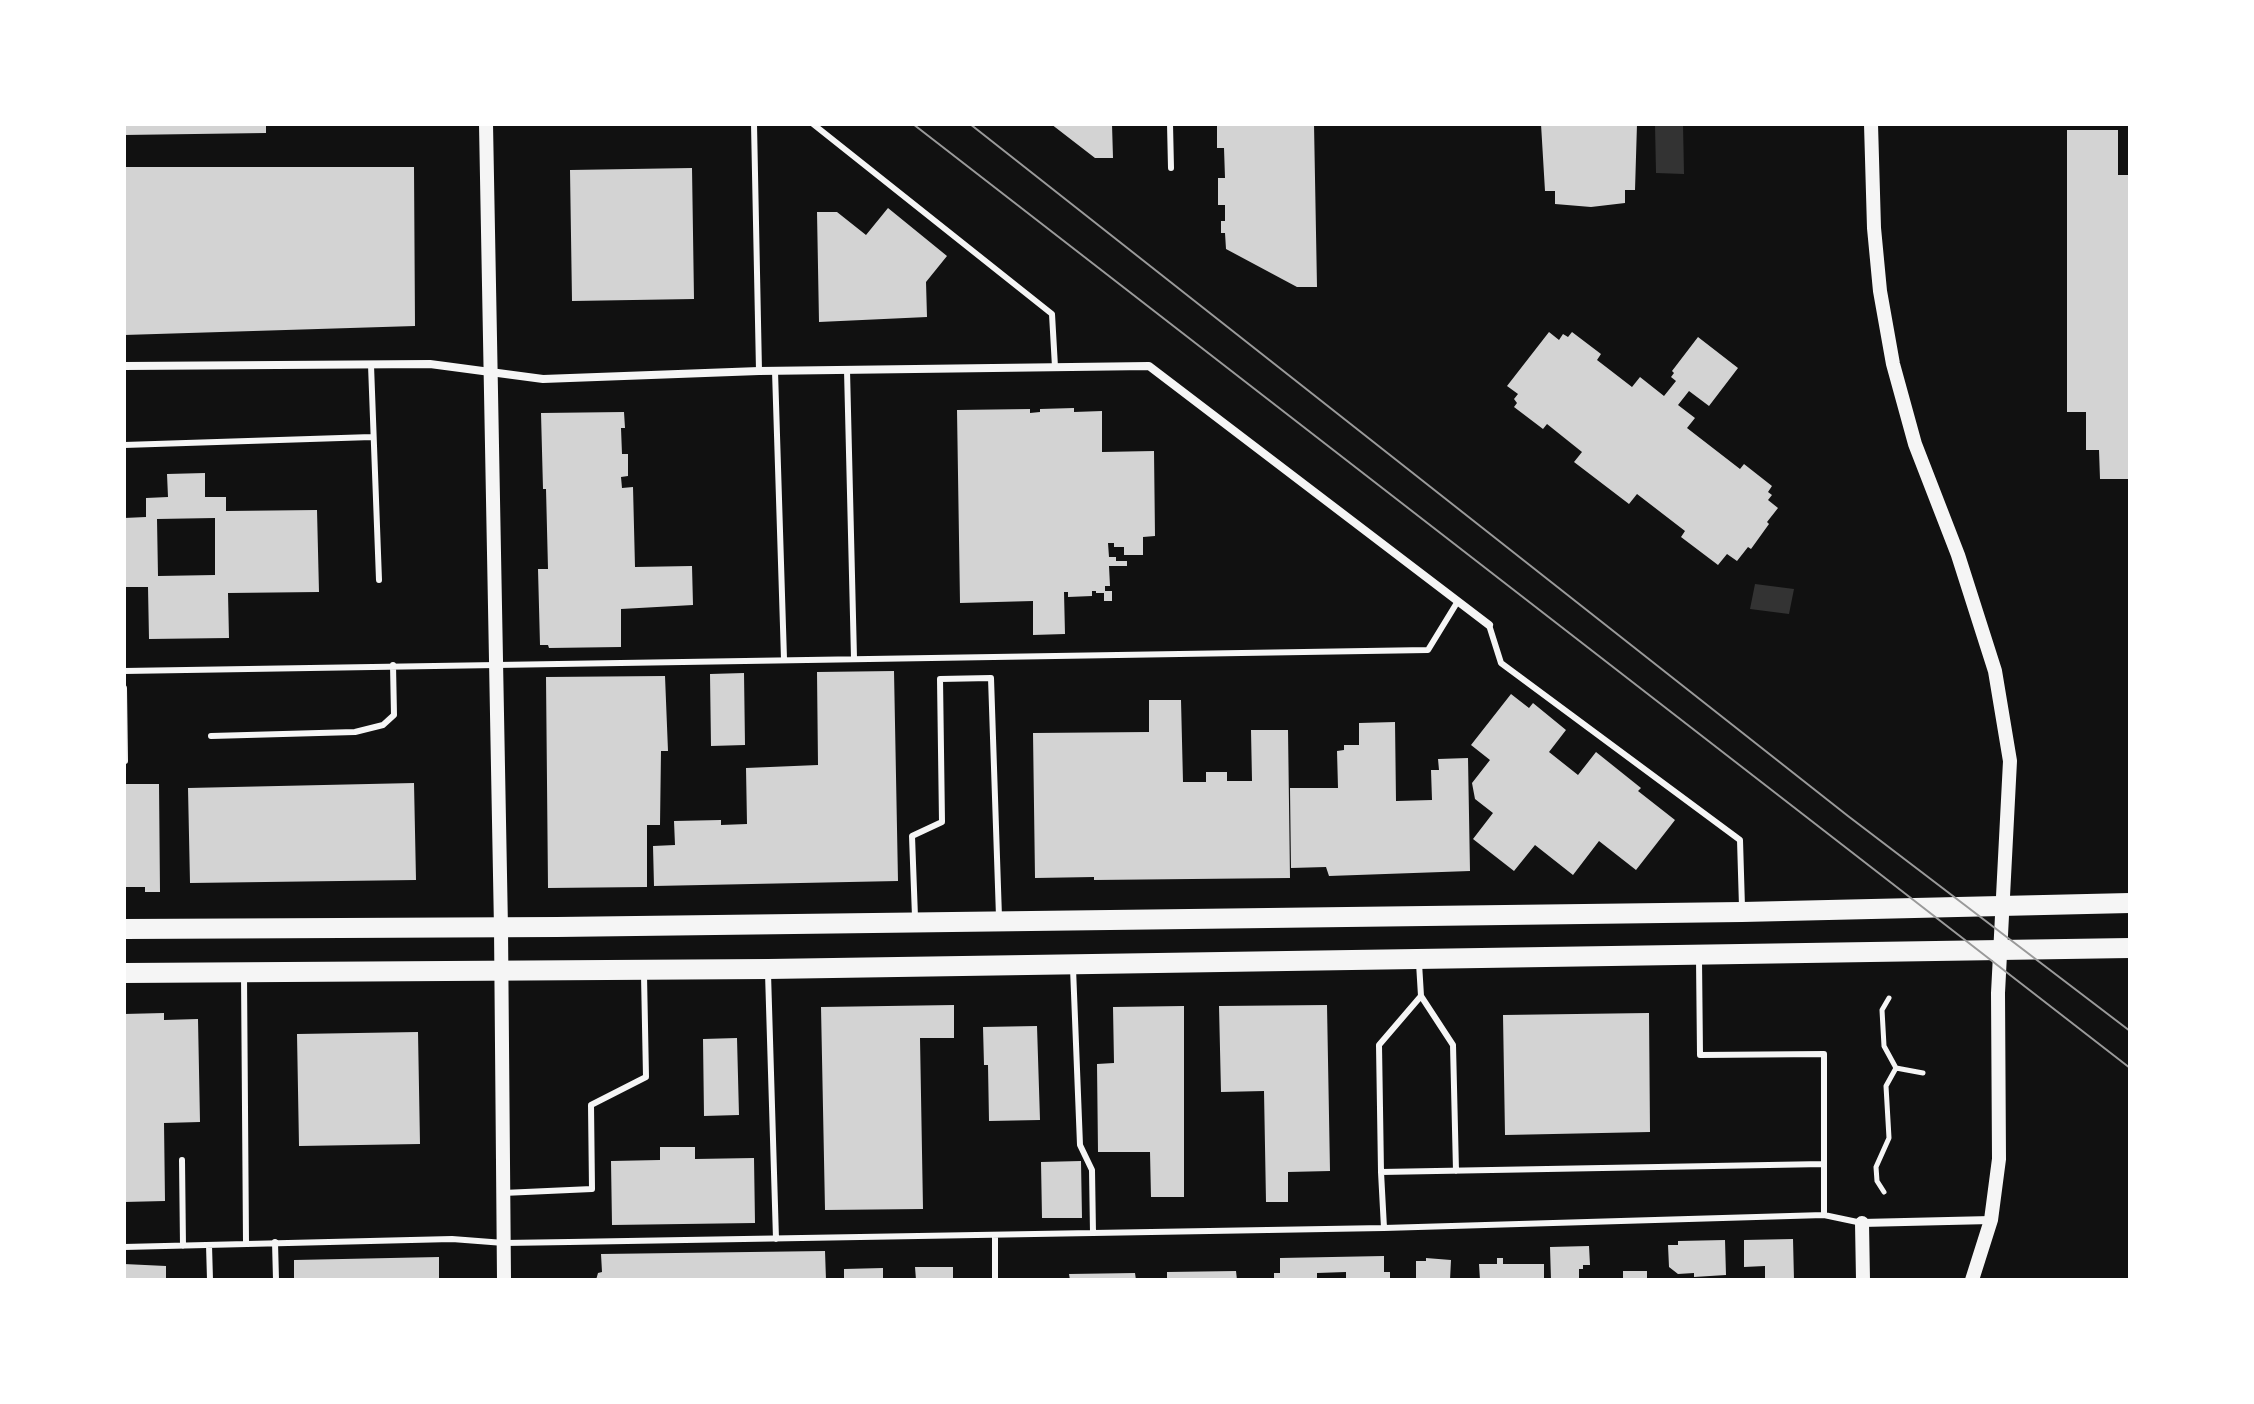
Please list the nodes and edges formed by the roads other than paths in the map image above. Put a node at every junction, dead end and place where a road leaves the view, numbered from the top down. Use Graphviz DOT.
graph roads {
  1 [pos="486,124"];
  2 [pos="754,124"];
  3 [pos="813,124"];
  4 [pos="1170,124"];
  5 [pos="1871,124"];
  6 [pos="1171,168"];
  7 [pos="371,365"];
  8 [pos="124,366"];
  9 [pos="1055,367"];
  10 [pos="847,370"];
  11 [pos="759,371"];
  12 [pos="775,371"];
  13 [pos="490,372"];
  14 [pos="372,437"];
  15 [pos="124,445"];
  16 [pos="379,580"];
  17 [pos="1458,601"];
  18 [pos="1489,625"];
  19 [pos="854,658"];
  20 [pos="784,659"];
  21 [pos="496,663"];
  22 [pos="393,665"];
  23 [pos="124,671"];
  24 [pos="124,688"];
  25 [pos="211,736"];
  26 [pos="125,761"];
  27 [pos="2130,903"];
  28 [pos="2004,904"];
  29 [pos="1742,912"];
  30 [pos="999,920"];
  31 [pos="915,921"];
  32 [pos="501,928"];
  33 [pos="124,929"];
  34 [pos="2000,948"];
  35 [pos="2130,948"];
  36 [pos="1699,955"];
  37 [pos="1419,958"];
  38 [pos="1073,964"];
  39 [pos="768,969"];
  40 [pos="644,970"];
  41 [pos="244,971"];
  42 [pos="501,971"];
  43 [pos="124,973"];
  44 [pos="1421,996"];
  45 [pos="182,1160"];
  46 [pos="1824,1164"];
  47 [pos="1456,1171"];
  48 [pos="1381,1172"];
  49 [pos="503,1193"];
  50 [pos="1824,1215"];
  51 [pos="1991,1220"];
  52 [pos="1862,1223"];
  53 [pos="1384,1228"];
  54 [pos="1093,1233"];
  55 [pos="995,1235"];
  56 [pos="776,1239"];
  57 [pos="275,1242"];
  58 [pos="246,1243"];
  59 [pos="504,1243"];
  60 [pos="209,1245"];
  61 [pos="183,1246"];
  62 [pos="124,1247"];
  63 [pos="210,1280"];
  64 [pos="276,1280"];
  65 [pos="504,1280"];
  66 [pos="995,1280"];
  67 [pos="1863,1280"];
  68 [pos="1972,1280"];
  1 -- 13 [label="street"];
  2 -- 11 [label="lane"];
  3 -- 9 [label="lane"];
  4 -- 6 [label="lane"];
  5 -- 28 [label="street"];
  7 -- 8 [label="street"];
  7 -- 13 [label="street"];
  7 -- 14 [label="lane"];
  9 -- 10 [label="street"];
  9 -- 17 [label="street"];
  10 -- 12 [label="street"];
  10 -- 19 [label="lane"];
  11 -- 12 [label="street"];
  11 -- 13 [label="street"];
  12 -- 20 [label="lane"];
  13 -- 21 [label="street"];
  14 -- 15 [label="lane"];
  14 -- 16 [label="lane"];
  17 -- 18 [label="street"];
  17 -- 19 [label="lane"];
  18 -- 29 [label="lane"];
  19 -- 20 [label="lane"];
  20 -- 21 [label="lane"];
  21 -- 22 [label="lane"];
  21 -- 32 [label="street"];
  22 -- 23 [label="lane"];
  22 -- 25 [label="lane"];
  24 -- 26 [label="lane"];
  27 -- 28 [label="main road"];
  28 -- 29 [label="main road"];
  28 -- 34 [label="street"];
  29 -- 30 [label="main road"];
  30 -- 31 [label="main road"];
  30 -- 31 [label="lane"];
  31 -- 32 [label="main road"];
  32 -- 33 [label="main road"];
  32 -- 42 [label="street"];
  34 -- 35 [label="main road"];
  34 -- 36 [label="main road"];
  34 -- 51 [label="street"];
  36 -- 37 [label="main road"];
  36 -- 46 [label="lane"];
  37 -- 38 [label="main road"];
  37 -- 44 [label="lane"];
  38 -- 39 [label="main road"];
  38 -- 54 [label="lane"];
  39 -- 40 [label="main road"];
  39 -- 56 [label="lane"];
  40 -- 42 [label="main road"];
  40 -- 49 [label="lane"];
  41 -- 42 [label="main road"];
  41 -- 43 [label="main road"];
  41 -- 58 [label="lane"];
  42 -- 49 [label="street"];
  44 -- 47 [label="lane"];
  44 -- 48 [label="lane"];
  45 -- 61 [label="lane"];
  46 -- 47 [label="lane"];
  46 -- 50 [label="lane"];
  47 -- 48 [label="lane"];
  48 -- 53 [label="lane"];
  49 -- 59 [label="street"];
  50 -- 52 [label="lane"];
  50 -- 53 [label="lane"];
  51 -- 52 [label="street"];
  51 -- 68 [label="street"];
  52 -- 67 [label="street"];
  53 -- 54 [label="lane"];
  54 -- 55 [label="lane"];
  55 -- 56 [label="lane"];
  55 -- 66 [label="lane"];
  56 -- 59 [label="lane"];
  57 -- 58 [label="lane"];
  57 -- 59 [label="lane"];
  57 -- 64 [label="lane"];
  58 -- 60 [label="lane"];
  59 -- 65 [label="street"];
  60 -- 61 [label="lane"];
  60 -- 63 [label="lane"];
  61 -- 62 [label="lane"];
}
